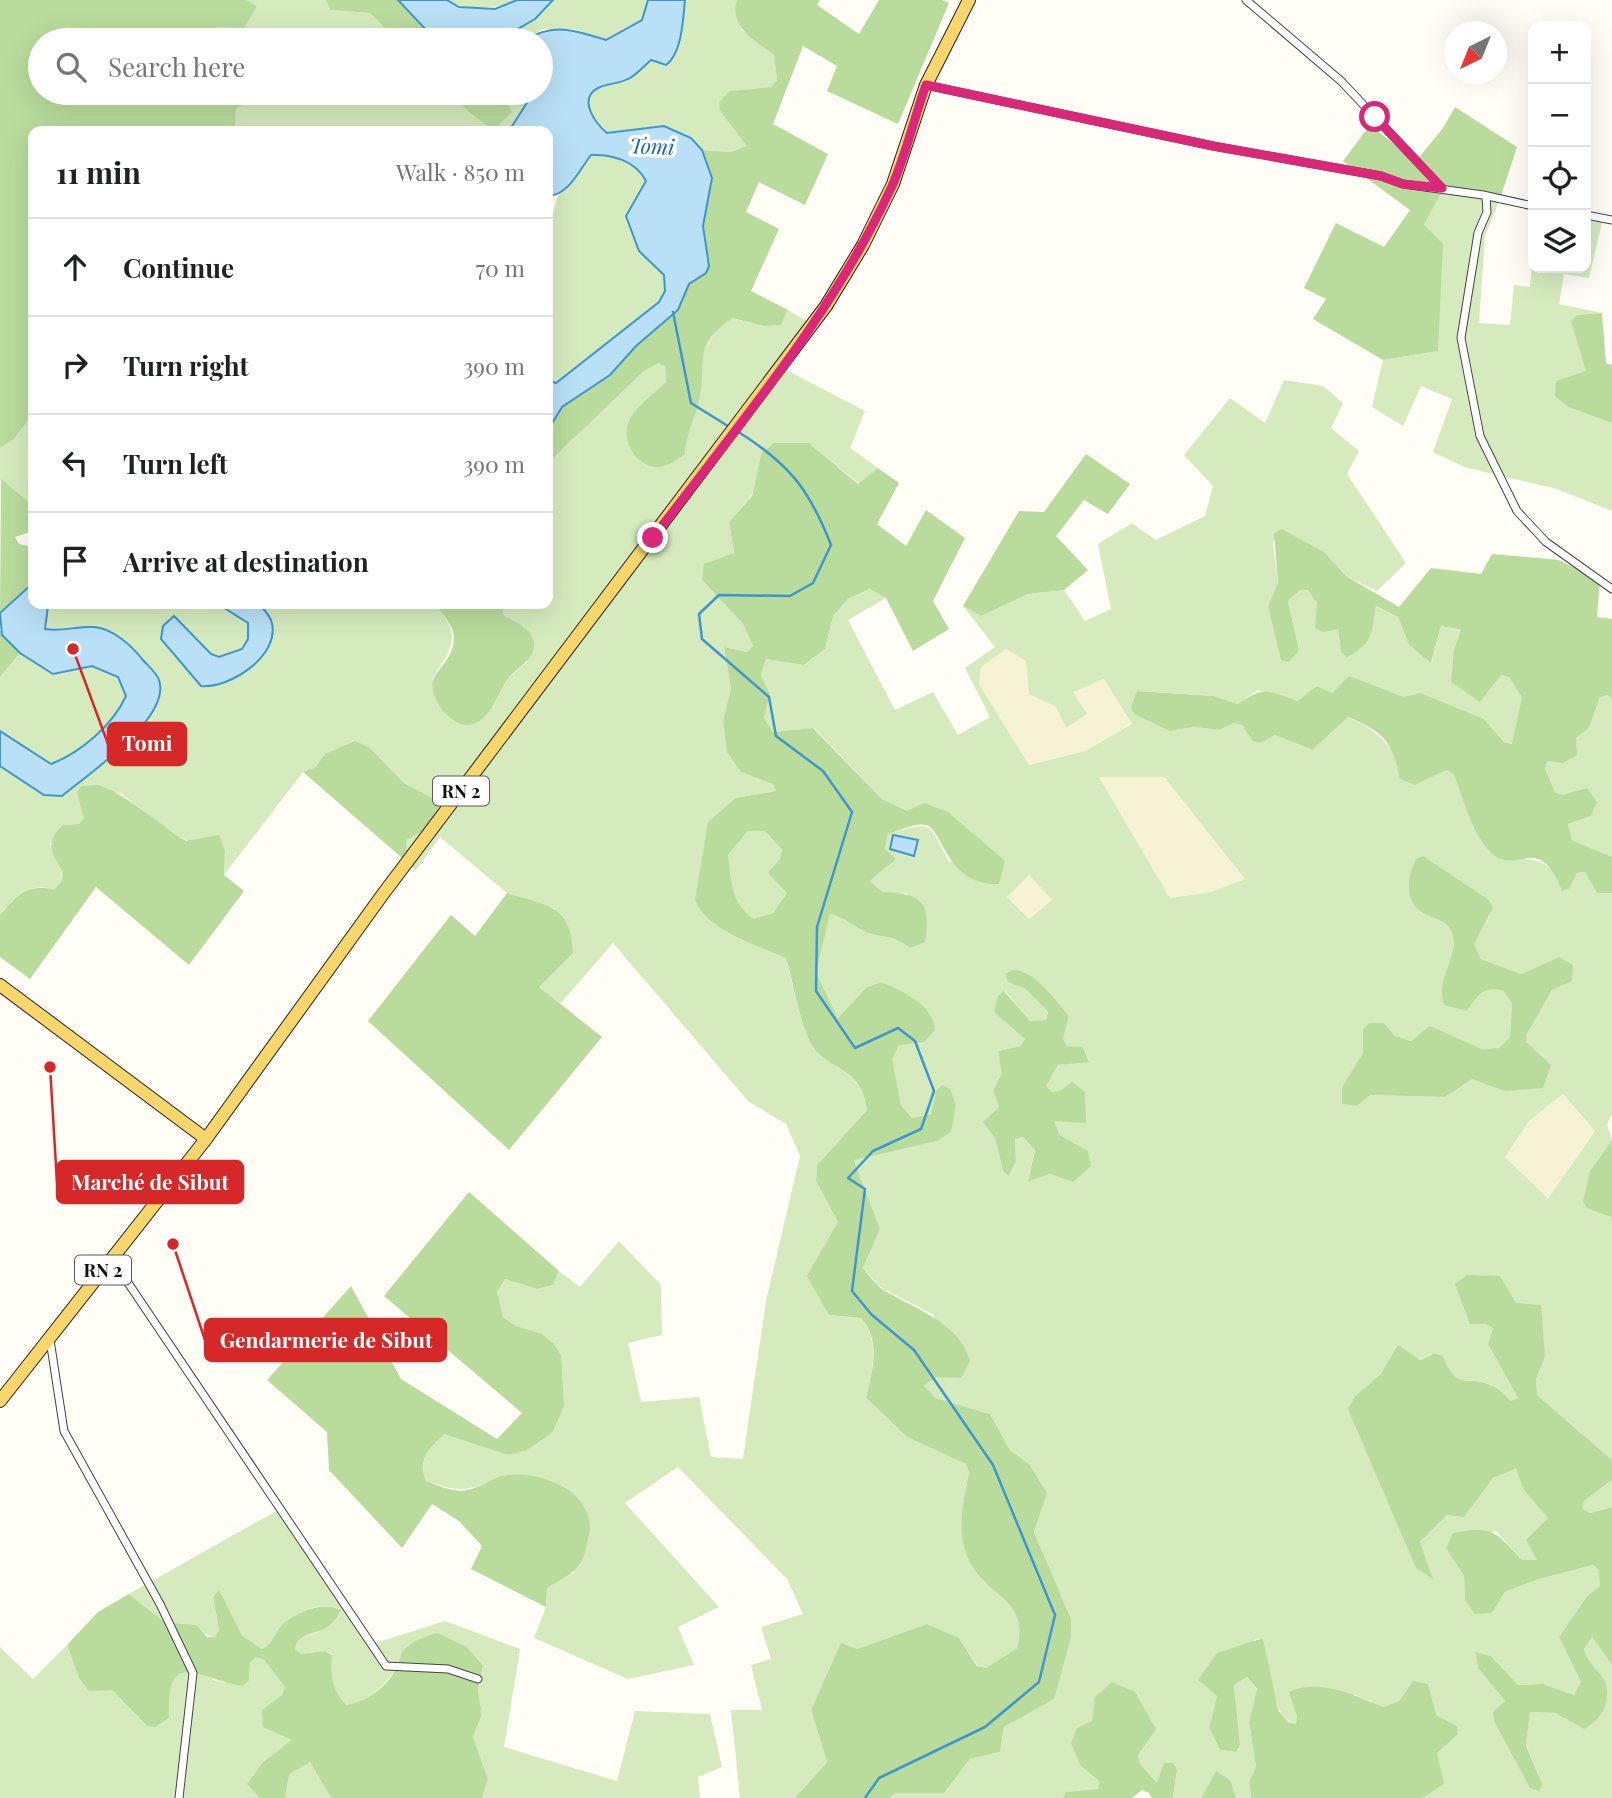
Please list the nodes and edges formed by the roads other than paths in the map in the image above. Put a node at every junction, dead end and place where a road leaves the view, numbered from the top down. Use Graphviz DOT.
graph roads {
  1 [pos="969,0"];
  2 [pos="1245,0"];
  3 [pos="926,85"];
  4 [pos="1442,188"];
  5 [pos="1486,197"];
  6 [pos="1528,205"];
  7 [pos="1591,216"];
  8 [pos="1612,220"];
  9 [pos="1612,589"];
  10 [pos="0,985"];
  11 [pos="206,1139"];
  12 [pos="112,1259"];
  13 [pos="50,1337"];
  14 [pos="0,1401"];
  15 [pos="478,1679"];
  16 [pos="180,1798"];
  1 -- 3 [label="main road, RN 2"];
  2 -- 4 [label="street"];
  3 -- 4 [label="street"];
  3 -- 11 [label="main road, RN 2"];
  4 -- 5 [label="street"];
  5 -- 6 [label="street"];
  5 -- 9 [label="street"];
  7 -- 8 [label="street"];
  10 -- 11 [label="main road"];
  11 -- 12 [label="main road, RN 2"];
  12 -- 13 [label="main road, RN 2"];
  12 -- 15 [label="street"];
  13 -- 14 [label="main road, RN 2"];
  13 -- 16 [label="street"];
}
